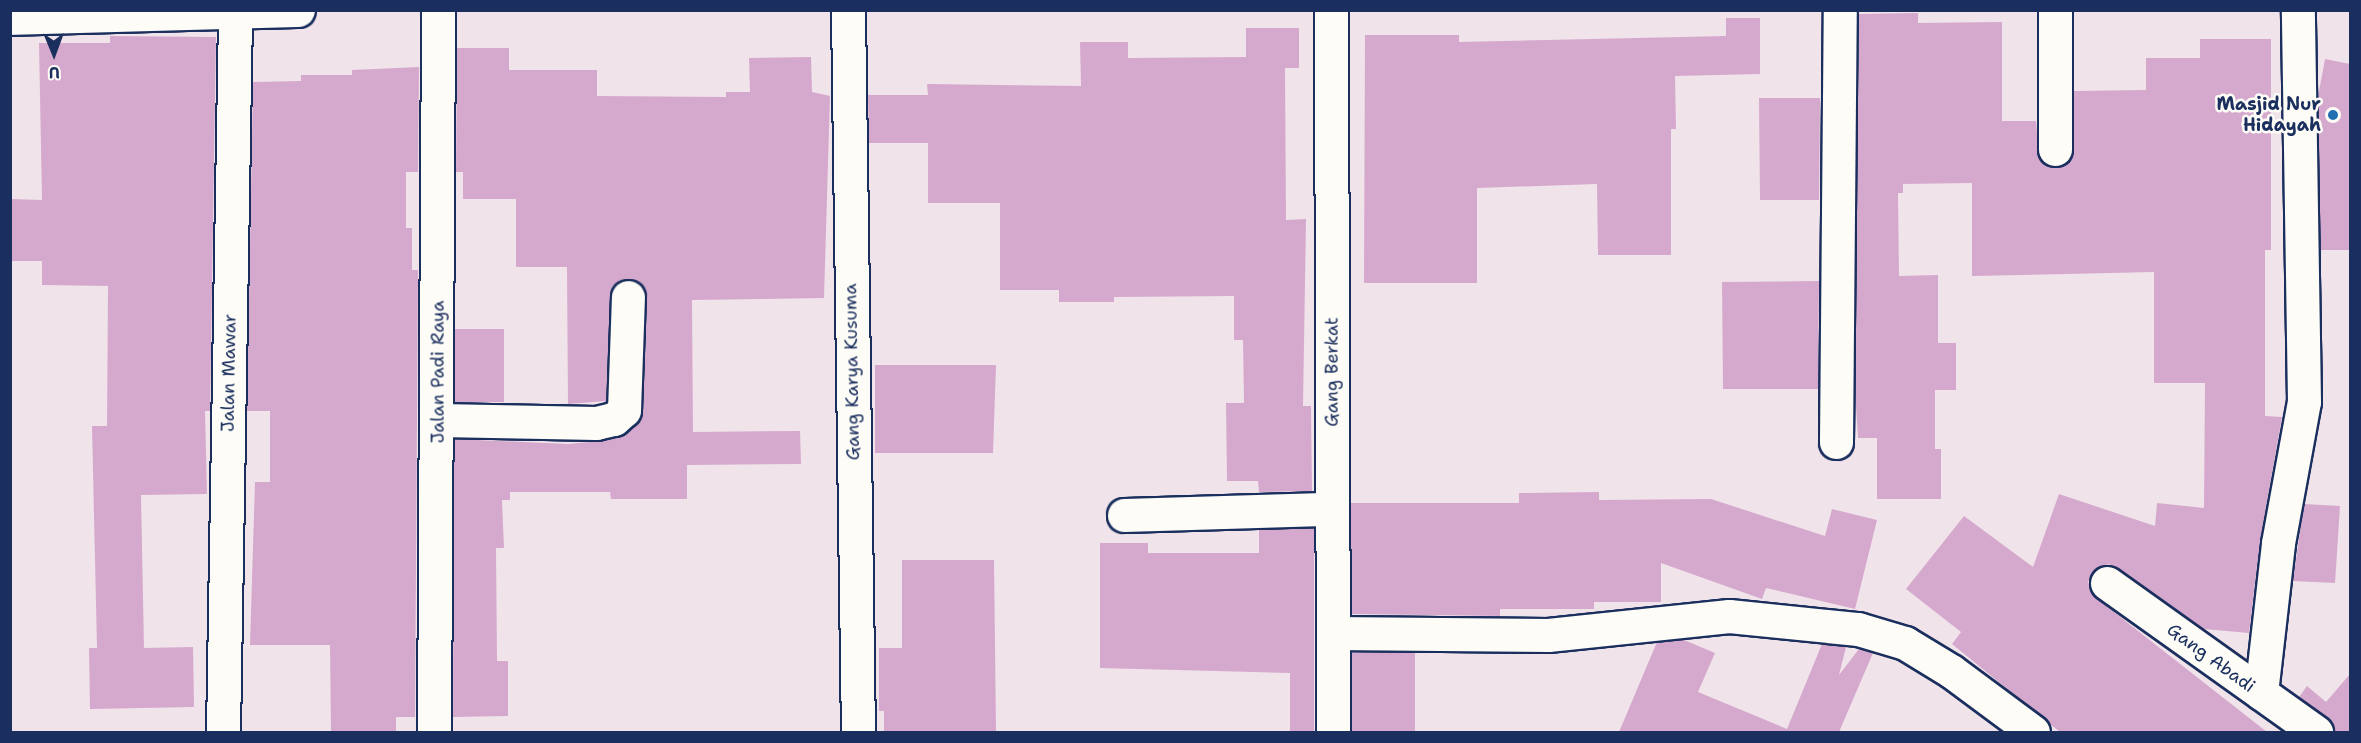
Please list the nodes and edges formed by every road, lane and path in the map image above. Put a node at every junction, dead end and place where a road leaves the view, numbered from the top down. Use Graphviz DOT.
graph roads {
  1 [pos="298,10"];
  2 [pos="438,10"];
  3 [pos="848,10"];
  4 [pos="1331,10"];
  5 [pos="1840,10"];
  6 [pos="2055,10"];
  7 [pos="2298,10"];
  8 [pos="151,11"];
  9 [pos="235,13"];
  10 [pos="10,18"];
  11 [pos="2055,149"];
  12 [pos="628,297"];
  13 [pos="439,420"];
  14 [pos="1836,442"];
  15 [pos="1332,510"];
  16 [pos="1124,515"];
  17 [pos="2107,583"];
  18 [pos="1334,633"];
  19 [pos="2261,693"];
  20 [pos="223,732"];
  21 [pos="434,732"];
  22 [pos="858,732"];
  23 [pos="1333,732"];
  24 [pos="2033,732"];
  25 [pos="2316,732"];
  1 -- 9 [label="street"];
  2 -- 13 [label="street, Jalan Padi Raya"];
  3 -- 22 [label="street, Gang Karya Kusuma"];
  4 -- 15 [label="street, Gang Berkat"];
  5 -- 14 [label="street"];
  6 -- 11 [label="street"];
  7 -- 19 [label="street"];
  8 -- 9 [label="street"];
  8 -- 10 [label="street"];
  9 -- 20 [label="street, Jalan Mawar"];
  12 -- 13 [label="street"];
  13 -- 21 [label="street, Jalan Padi Raya"];
  15 -- 16 [label="street"];
  15 -- 18 [label="street, Gang Berkat"];
  17 -- 19 [label="street, Gang Abadi"];
  18 -- 23 [label="street, Gang Berkat"];
  18 -- 24 [label="street"];
  19 -- 25 [label="street, Gang Abadi"];
}
